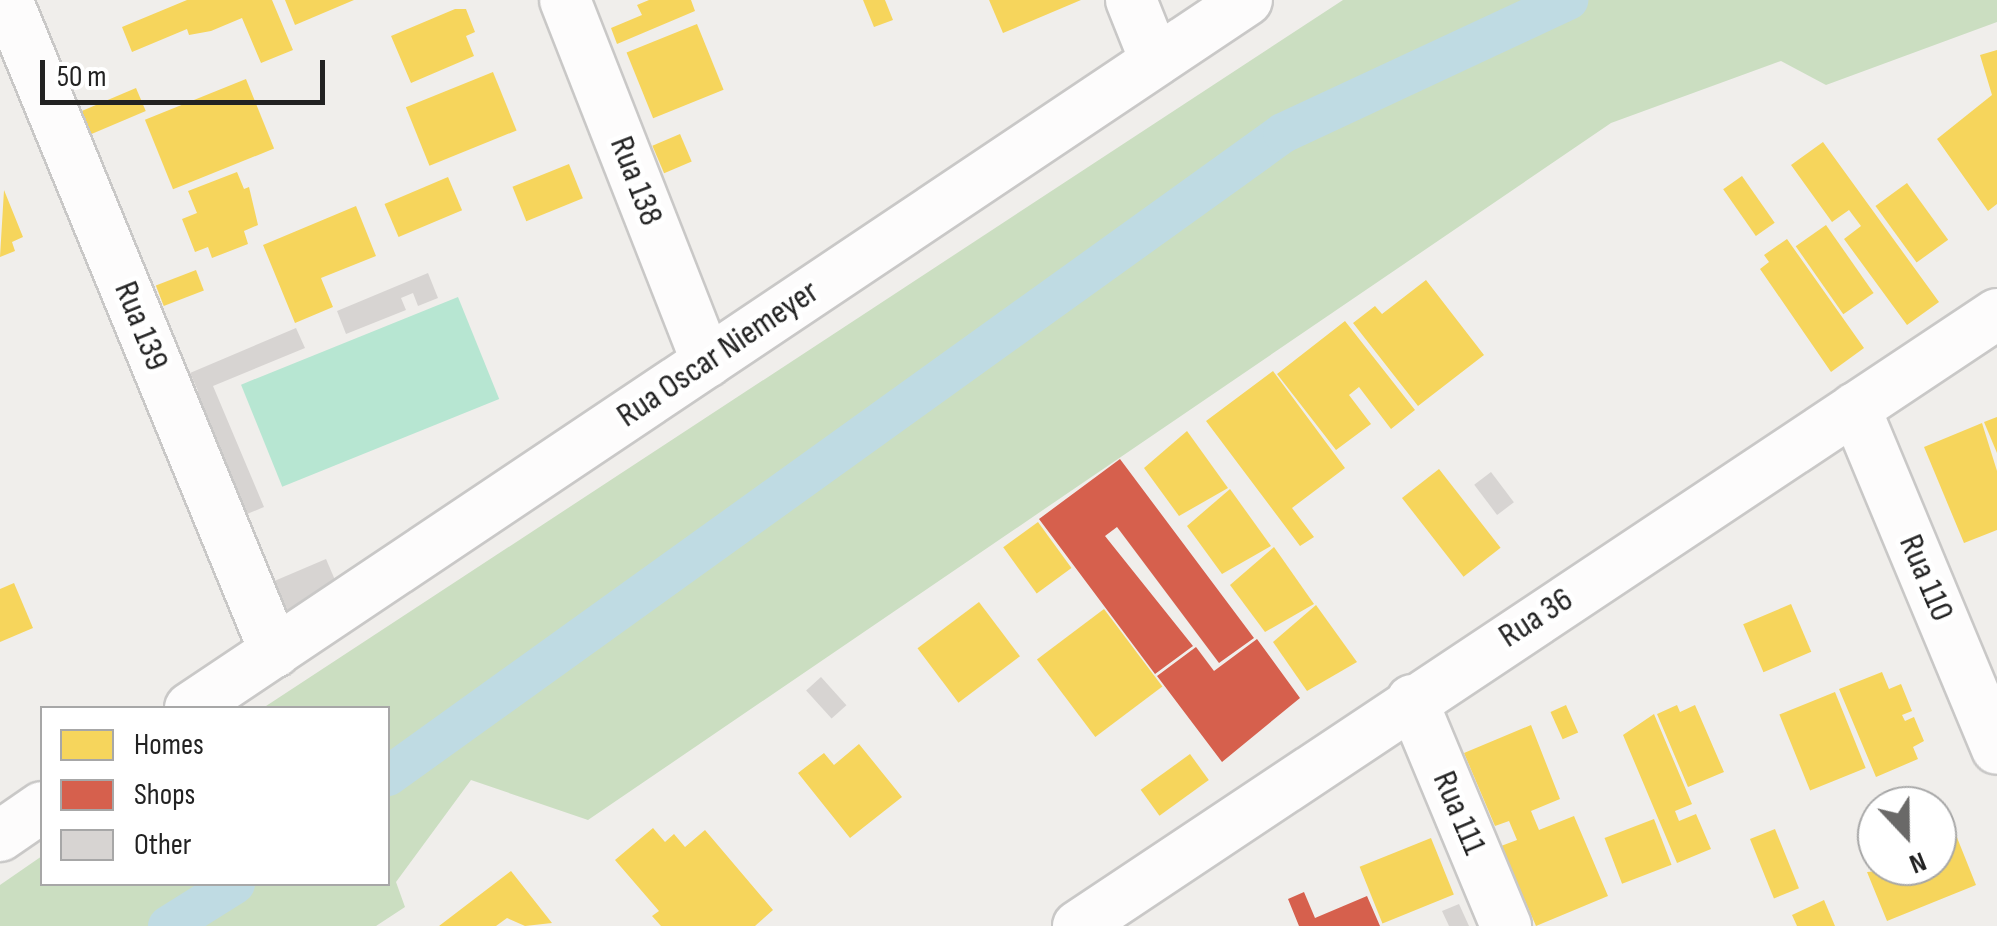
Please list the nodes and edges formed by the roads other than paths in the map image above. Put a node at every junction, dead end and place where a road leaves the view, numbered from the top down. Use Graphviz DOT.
graph roads {
  1 [pos="7,0"];
  2 [pos="565,0"];
  3 [pos="1131,0"];
  4 [pos="1247,0"];
  5 [pos="1155,60"];
  6 [pos="1997,314"];
  7 [pos="707,362"];
  8 [pos="1855,408"];
  9 [pos="275,652"];
  10 [pos="1412,700"];
  11 [pos="193,706"];
  12 [pos="1997,749"];
  13 [pos="40,808"];
  14 [pos="0,836"];
  15 [pos="1078,926"];
  16 [pos="1506,926"];
  1 -- 9 [label="street, Rua 139"];
  2 -- 7 [label="street, Rua 138"];
  3 -- 5 [label="street"];
  4 -- 5 [label="street, Rua Oscar Niemeyer"];
  5 -- 7 [label="street, Rua Oscar Niemeyer"];
  6 -- 8 [label="street, Rua 36"];
  7 -- 9 [label="street, Rua Oscar Niemeyer"];
  8 -- 10 [label="street, Rua 36"];
  8 -- 12 [label="street, Rua 110"];
  9 -- 11 [label="street, Rua Oscar Niemeyer"];
  10 -- 15 [label="street, Rua 36"];
  10 -- 16 [label="street, Rua 111"];
  13 -- 14 [label="street"];
}
